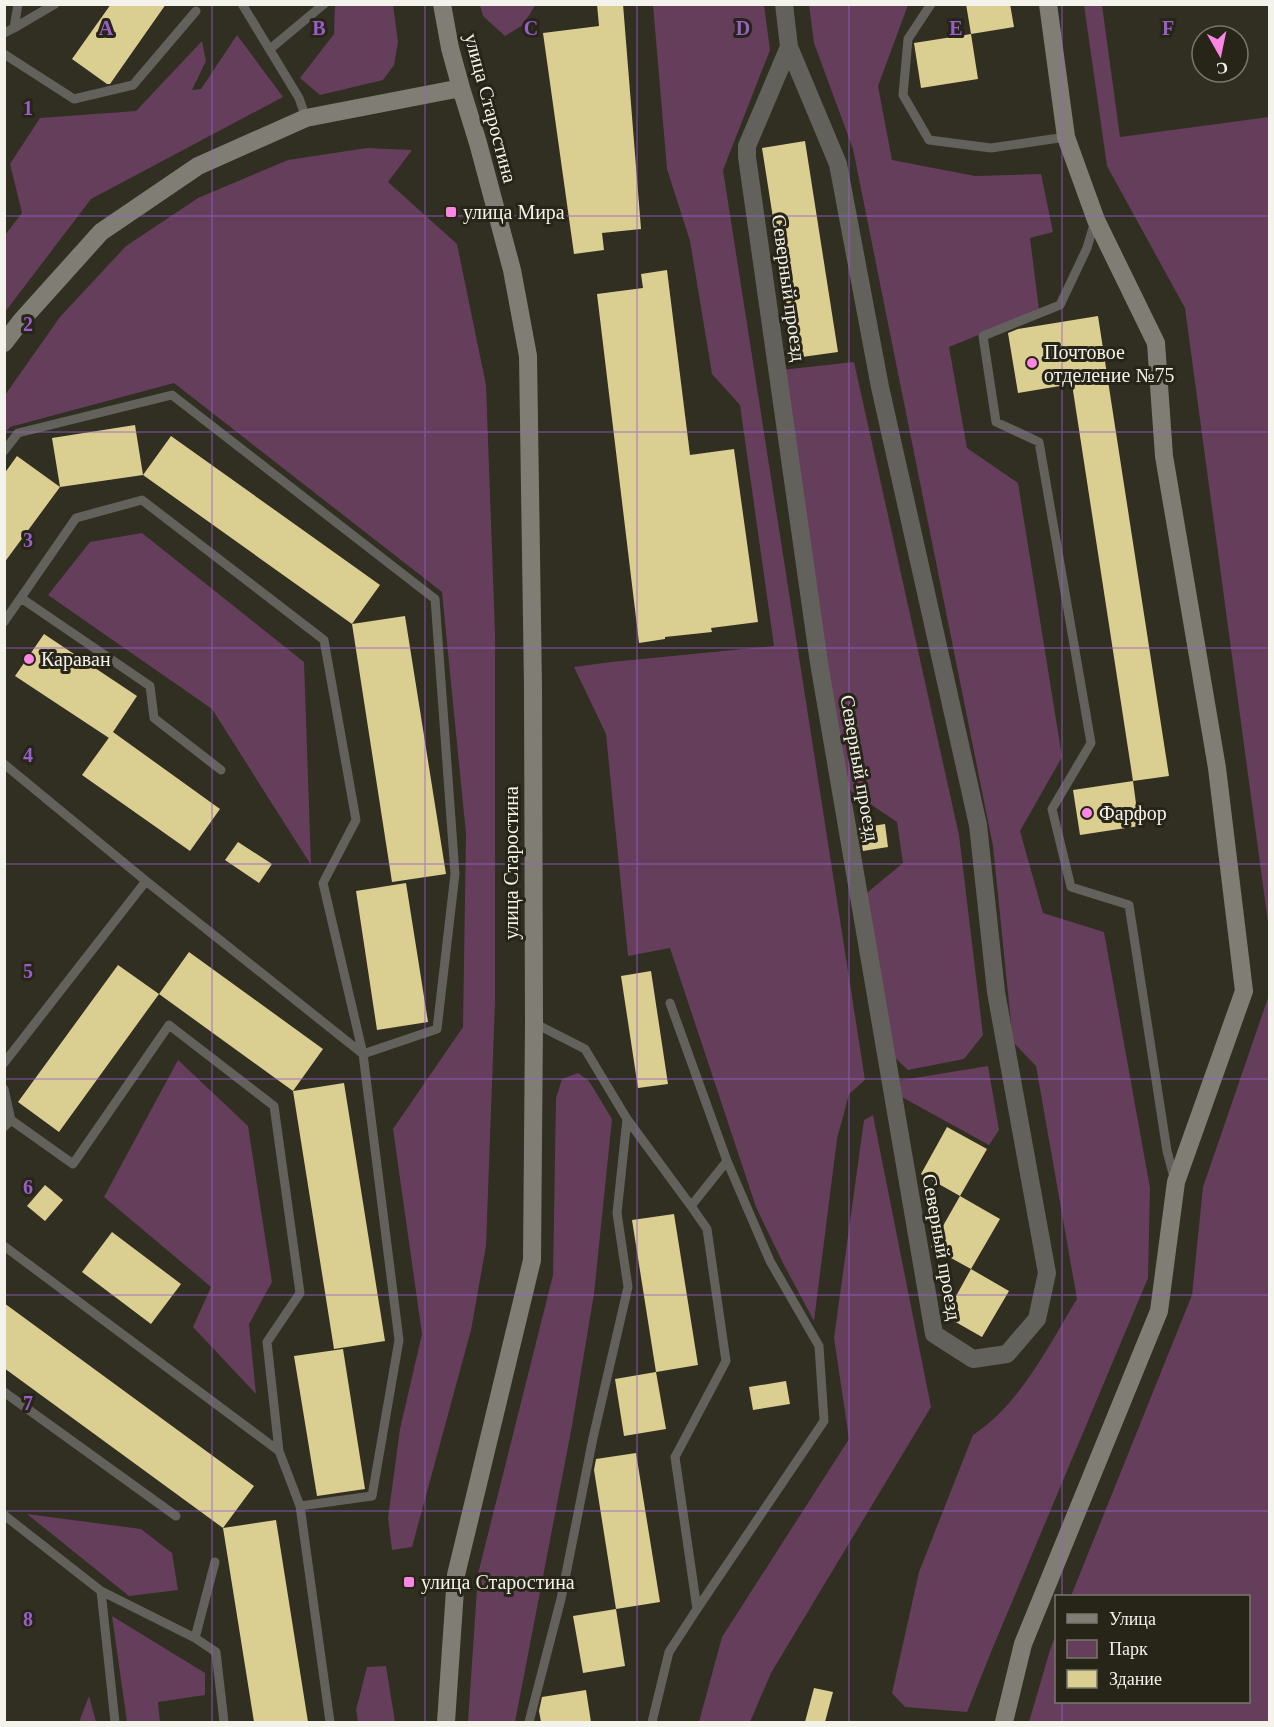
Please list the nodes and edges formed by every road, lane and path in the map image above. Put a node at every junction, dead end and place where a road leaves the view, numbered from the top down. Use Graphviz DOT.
graph roads {
  1 [pos="18,4"];
  2 [pos="55,4"];
  3 [pos="242,4"];
  4 [pos="324,4"];
  5 [pos="442,4"];
  6 [pos="784,4"];
  7 [pos="931,4"];
  8 [pos="1048,4"];
  9 [pos="196,11"];
  10 [pos="14,28"];
  11 [pos="4,33"];
  12 [pos="789,47"];
  13 [pos="270,50"];
  14 [pos="4,54"];
  15 [pos="461,88"];
  16 [pos="306,118"];
  17 [pos="1066,137"];
  18 [pos="1096,220"];
  19 [pos="4,343"];
  20 [pos="4,451"];
  21 [pos="21,598"];
  22 [pos="4,622"];
  23 [pos="4,764"];
  24 [pos="221,770"];
  25 [pos="146,881"];
  26 [pos="670,1003"];
  27 [pos="534,1023"];
  28 [pos="363,1054"];
  29 [pos="4,1063"];
  30 [pos="4,1089"];
  31 [pos="627,1119"];
  32 [pos="8,1123"];
  33 [pos="728,1161"];
  34 [pos="1176,1182"];
  35 [pos="692,1206"];
  36 [pos="4,1246"];
  37 [pos="4,1392"];
  38 [pos="279,1451"];
  39 [pos="300,1506"];
  40 [pos="4,1515"];
  41 [pos="176,1516"];
  42 [pos="215,1562"];
  43 [pos="101,1591"];
  44 [pos="697,1609"];
  45 [pos="195,1638"];
  46 [pos="115,1722"];
  47 [pos="224,1722"];
  48 [pos="330,1722"];
  49 [pos="446,1722"];
  50 [pos="529,1722"];
  51 [pos="651,1722"];
  52 [pos="1004,1722"];
  1 -- 10 [label="lane"];
  2 -- 10 [label="lane"];
  3 -- 13 [label="lane"];
  4 -- 13 [label="lane"];
  5 -- 15 [label="street, улица Старостина"];
  6 -- 12 [label="street, Северный проезд"];
  7 -- 17 [label="lane"];
  8 -- 17 [label="street"];
  9 -- 14 [label="lane"];
  10 -- 11 [label="lane"];
  12 -- 12 [label="street, Северный проезд"];
  13 -- 16 [label="lane"];
  15 -- 16 [label="street"];
  15 -- 27 [label="street, улица Старостина"];
  16 -- 19 [label="street"];
  17 -- 18 [label="street"];
  18 -- 34 [label="street"];
  18 -- 34 [label="lane"];
  20 -- 28 [label="lane"];
  21 -- 22 [label="lane"];
  21 -- 24 [label="lane"];
  21 -- 28 [label="lane"];
  23 -- 25 [label="lane"];
  25 -- 28 [label="lane"];
  25 -- 29 [label="lane"];
  26 -- 33 [label="lane"];
  27 -- 31 [label="lane"];
  27 -- 49 [label="street, улица Старостина"];
  28 -- 39 [label="lane"];
  30 -- 32 [label="lane"];
  31 -- 35 [label="lane"];
  31 -- 50 [label="lane"];
  32 -- 38 [label="lane"];
  33 -- 35 [label="lane"];
  33 -- 44 [label="lane"];
  34 -- 52 [label="street"];
  35 -- 44 [label="lane"];
  36 -- 38 [label="lane"];
  37 -- 41 [label="lane"];
  38 -- 39 [label="lane"];
  39 -- 48 [label="lane"];
  40 -- 43 [label="lane"];
  42 -- 45 [label="lane"];
  43 -- 45 [label="lane"];
  43 -- 46 [label="lane"];
  44 -- 51 [label="lane"];
  45 -- 47 [label="lane"];
}
